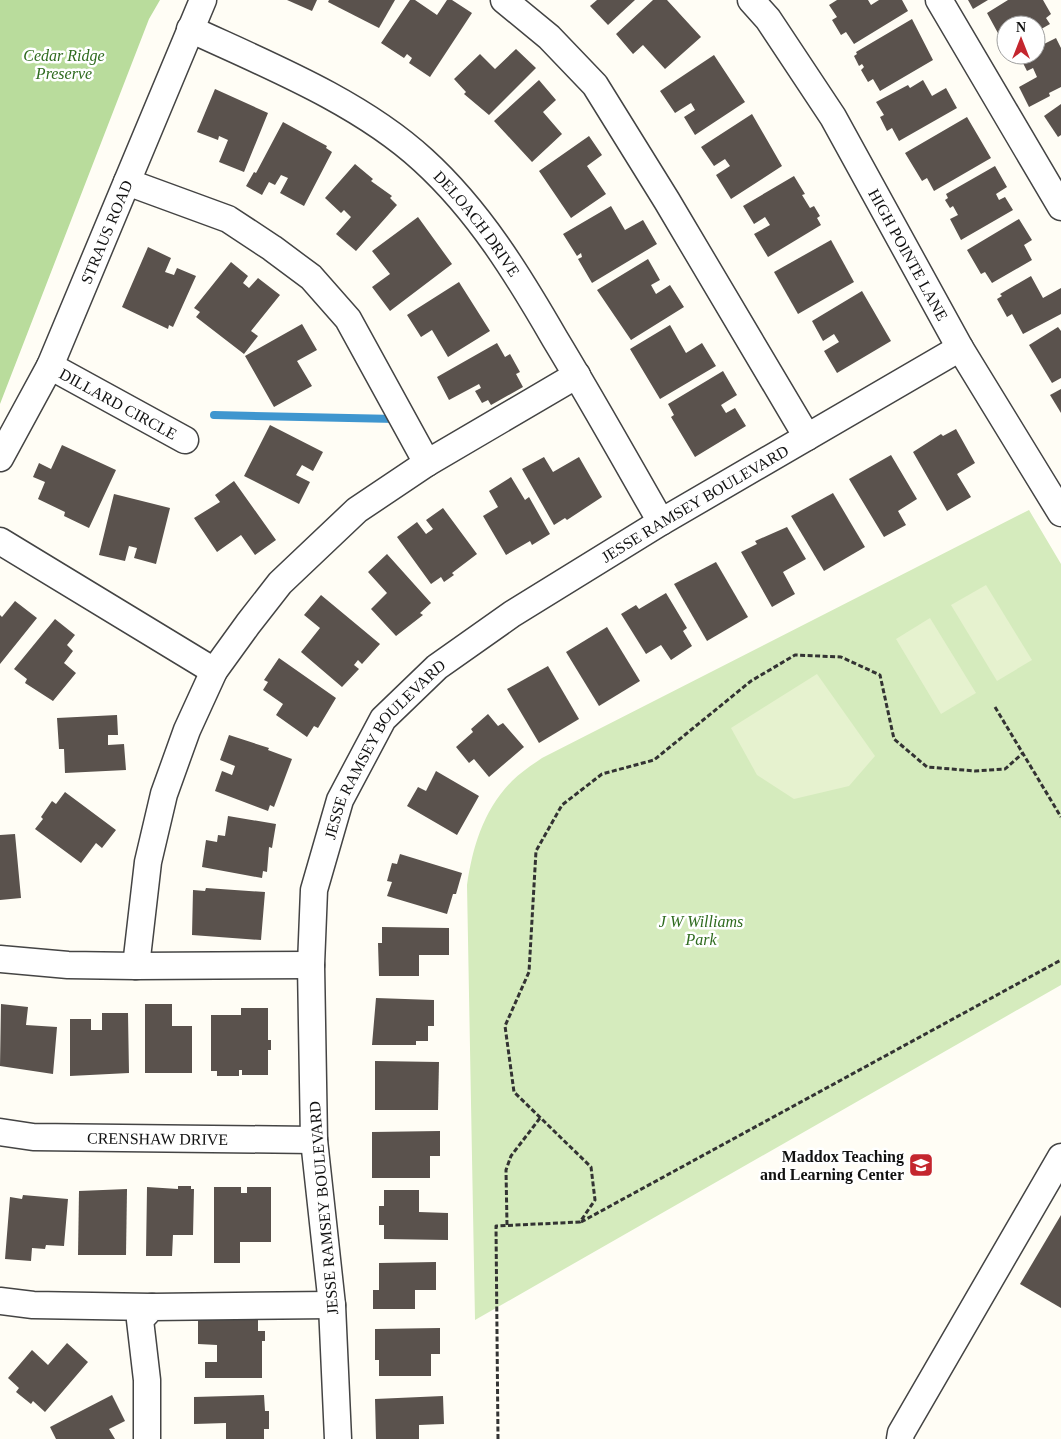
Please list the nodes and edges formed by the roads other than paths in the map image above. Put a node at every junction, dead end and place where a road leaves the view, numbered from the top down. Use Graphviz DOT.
graph roads {
  1 [pos="203,0"];
  2 [pos="504,0"];
  3 [pos="752,0"];
  4 [pos="938,0"];
  5 [pos="190,29"];
  6 [pos="127,182"];
  7 [pos="1061,207"];
  8 [pos="960,348"];
  9 [pos="50,366"];
  10 [pos="576,375"];
  11 [pos="807,437"];
  12 [pos="186,440"];
  13 [pos="0,458"];
  14 [pos="427,463"];
  15 [pos="1061,513"];
  16 [pos="661,522"];
  17 [pos="0,541"];
  18 [pos="214,671"];
  19 [pos="0,959"];
  20 [pos="311,965"];
  21 [pos="136,966"];
  22 [pos="0,1132"];
  23 [pos="314,1140"];
  24 [pos="1061,1157"];
  25 [pos="0,1301"];
  26 [pos="332,1305"];
  27 [pos="152,1307"];
  28 [pos="147,1439"];
  29 [pos="338,1439"];
  30 [pos="900,1439"];
  1 -- 5 [label="street, STRAUS ROAD"];
  2 -- 11 [label="street"];
  3 -- 8 [label="street, HIGH POINTE LANE"];
  4 -- 7 [label="street"];
  5 -- 6 [label="street, STRAUS ROAD"];
  5 -- 10 [label="street, DELOACH DRIVE"];
  6 -- 9 [label="street, STRAUS ROAD"];
  6 -- 14 [label="street"];
  8 -- 11 [label="street, JESSE RAMSEY BOULEVARD"];
  8 -- 15 [label="street, HIGH POINTE LANE"];
  9 -- 12 [label="street, DILLARD CIRCLE"];
  9 -- 13 [label="street, STRAUS ROAD"];
  10 -- 14 [label="street"];
  10 -- 16 [label="street, DELOACH DRIVE"];
  11 -- 16 [label="street, JESSE RAMSEY BOULEVARD"];
  14 -- 18 [label="street"];
  16 -- 20 [label="street, JESSE RAMSEY BOULEVARD"];
  17 -- 18 [label="street"];
  18 -- 21 [label="street"];
  19 -- 21 [label="street"];
  20 -- 21 [label="street"];
  20 -- 23 [label="street, JESSE RAMSEY BOULEVARD"];
  22 -- 23 [label="street, CRENSHAW DRIVE"];
  23 -- 26 [label="street, JESSE RAMSEY BOULEVARD"];
  24 -- 30 [label="street"];
  25 -- 27 [label="street"];
  26 -- 27 [label="street"];
  26 -- 29 [label="street, JESSE RAMSEY BOULEVARD"];
  27 -- 28 [label="street"];
}
